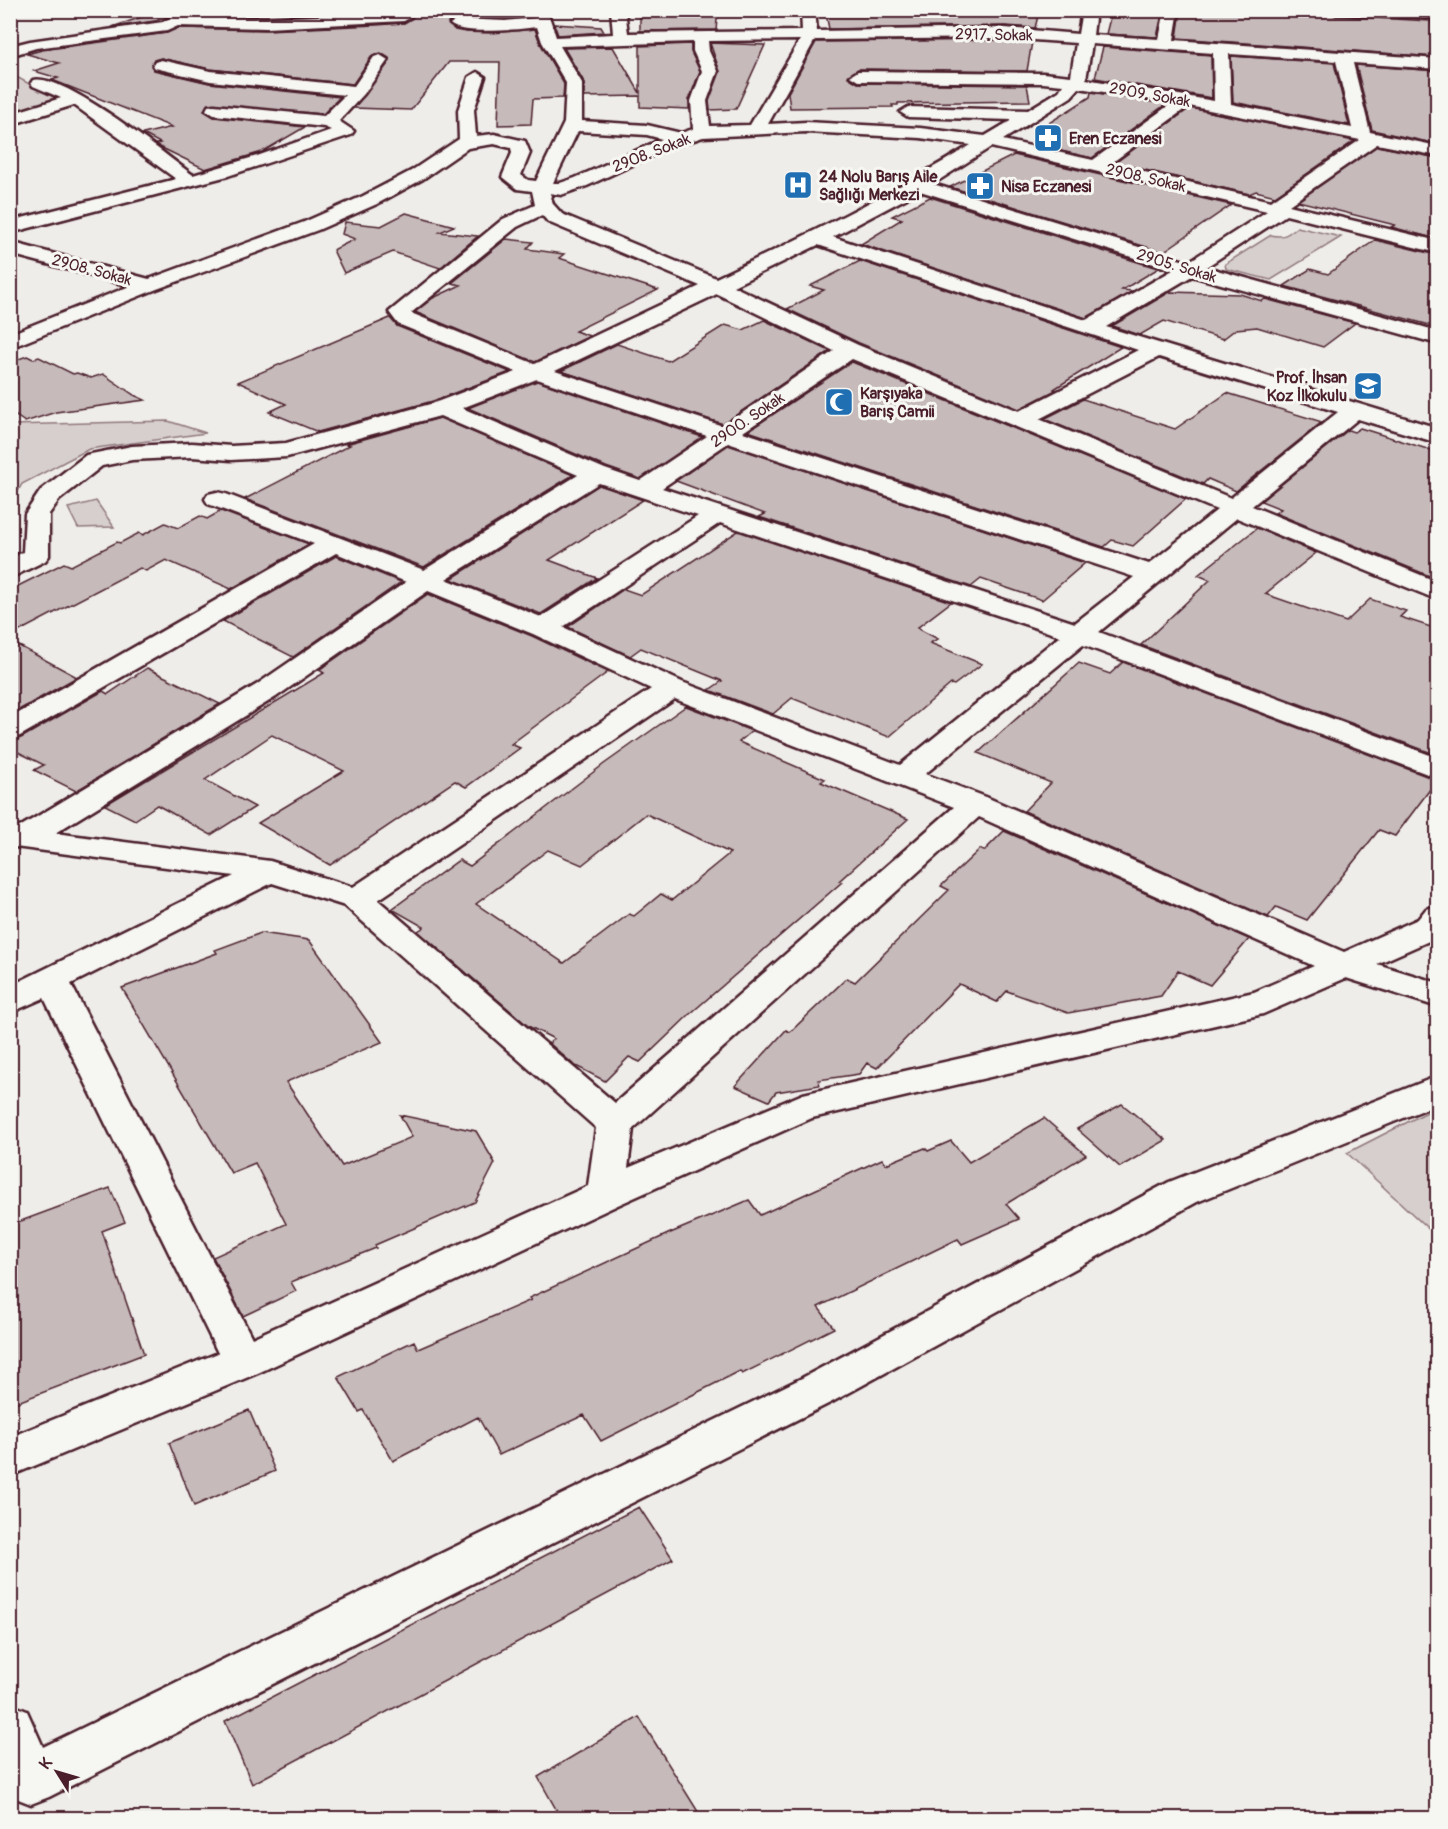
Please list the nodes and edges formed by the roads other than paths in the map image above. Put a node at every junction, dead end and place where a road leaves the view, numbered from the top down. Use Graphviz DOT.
graph roads {
  1 [pos="194,10"];
  2 [pos="618,10"];
  3 [pos="1089,10"];
  4 [pos="1172,10"];
  5 [pos="1336,10"];
  6 [pos="808,11"];
  7 [pos="824,11"];
  8 [pos="1437,14"];
  9 [pos="541,16"];
  10 [pos="404,17"];
  11 [pos="176,21"];
  12 [pos="458,24"];
  13 [pos="868,34"];
  14 [pos="810,36"];
  15 [pos="700,37"];
  16 [pos="621,38"];
  17 [pos="1086,38"];
  18 [pos="550,42"];
  19 [pos="1166,44"];
  20 [pos="1221,47"];
  21 [pos="10,51"];
  22 [pos="1343,56"];
  23 [pos="380,60"];
  24 [pos="1437,64"];
  25 [pos="161,65"];
  26 [pos="477,76"];
  27 [pos="39,82"];
  28 [pos="1075,82"];
  29 [pos="358,91"];
  30 [pos="76,99"];
  31 [pos="1186,100"];
  32 [pos="1223,108"];
  33 [pos="214,110"];
  34 [pos="835,112"];
  35 [pos="893,112"];
  36 [pos="1031,115"];
  37 [pos="10,120"];
  38 [pos="761,121"];
  39 [pos="328,122"];
  40 [pos="700,124"];
  41 [pos="572,126"];
  42 [pos="1369,135"];
  43 [pos="681,138"];
  44 [pos="468,142"];
  45 [pos="991,142"];
  46 [pos="1437,151"];
  47 [pos="1096,166"];
  48 [pos="190,181"];
  49 [pos="918,185"];
  50 [pos="543,198"];
  51 [pos="1279,208"];
  52 [pos="10,227"];
  53 [pos="817,238"];
  54 [pos="1437,247"];
  55 [pos="10,248"];
  56 [pos="1190,269"];
  57 [pos="150,285"];
  58 [pos="715,285"];
  59 [pos="1088,328"];
  60 [pos="1437,338"];
  61 [pos="10,342"];
  62 [pos="1157,349"];
  63 [pos="850,350"];
  64 [pos="536,372"];
  65 [pos="442,408"];
  66 [pos="1355,410"];
  67 [pos="1020,420"];
  68 [pos="724,433"];
  69 [pos="1437,436"];
  70 [pos="596,474"];
  71 [pos="644,489"];
  72 [pos="217,499"];
  73 [pos="1233,508"];
  74 [pos="719,513"];
  75 [pos="334,543"];
  76 [pos="10,570"];
  77 [pos="1152,574"];
  78 [pos="424,581"];
  79 [pos="1437,592"];
  80 [pos="543,628"];
  81 [pos="1080,634"];
  82 [pos="672,688"];
  83 [pos="10,730"];
  84 [pos="1437,770"];
  85 [pos="903,777"];
  86 [pos="975,804"];
  87 [pos="17,837"];
  88 [pos="270,871"];
  89 [pos="357,900"];
  90 [pos="1437,916"];
  91 [pos="1345,966"];
  92 [pos="52,980"];
  93 [pos="1437,995"];
  94 [pos="10,1001"];
  95 [pos="1437,1089"];
  96 [pos="615,1124"];
  97 [pos="606,1194"];
  98 [pos="243,1361"];
  99 [pos="10,1457"];
  100 [pos="10,1728"];
  1 -- 11 [label="street"];
  2 -- 16 [label="street"];
  3 -- 17 [label="street"];
  4 -- 19 [label="street"];
  5 -- 8 [label="street"];
  6 -- 7 [label="street"];
  6 -- 14 [label="street"];
  9 -- 12 [label="street"];
  9 -- 18 [label="street"];
  10 -- 11 [label="street"];
  11 -- 21 [label="street"];
  13 -- 14 [label="street, 2917. Sokak"];
  13 -- 17 [label="street, 2917. Sokak"];
  13 -- 28 [label="street, 2909. Sokak"];
  14 -- 15 [label="street, 2917. Sokak"];
  14 -- 38 [label="street"];
  15 -- 16 [label="street, 2917. Sokak"];
  15 -- 40 [label="street"];
  16 -- 18 [label="street, 2917. Sokak"];
  17 -- 19 [label="street, 2917. Sokak"];
  17 -- 28 [label="street"];
  18 -- 41 [label="street"];
  19 -- 20 [label="street, 2917. Sokak"];
  20 -- 22 [label="street, 2917. Sokak"];
  20 -- 32 [label="street"];
  22 -- 24 [label="street, 2917. Sokak"];
  22 -- 42 [label="street"];
  23 -- 29 [label="street"];
  25 -- 29 [label="street"];
  26 -- 44 [label="street"];
  27 -- 30 [label="street"];
  28 -- 31 [label="street, 2909. Sokak"];
  28 -- 36 [label="street"];
  29 -- 39 [label="street"];
  30 -- 37 [label="street"];
  30 -- 48 [label="street"];
  31 -- 32 [label="street, 2909. Sokak"];
  31 -- 47 [label="street"];
  32 -- 42 [label="street, 2909. Sokak"];
  33 -- 39 [label="street"];
  34 -- 38 [label="street"];
  35 -- 36 [label="street"];
  36 -- 45 [label="street"];
  38 -- 40 [label="street, 2908. Sokak"];
  38 -- 45 [label="street, 2908. Sokak"];
  39 -- 48 [label="street"];
  40 -- 43 [label="street, 2908. Sokak"];
  41 -- 43 [label="street"];
  41 -- 50 [label="street"];
  42 -- 46 [label="street, 2909. Sokak"];
  42 -- 51 [label="street"];
  43 -- 50 [label="street, 2908. Sokak"];
  44 -- 50 [label="street, 2908. Sokak"];
  44 -- 57 [label="street, 2908. Sokak"];
  45 -- 47 [label="street, 2908. Sokak"];
  45 -- 49 [label="street"];
  47 -- 51 [label="street, 2908. Sokak"];
  48 -- 52 [label="street"];
  49 -- 53 [label="street"];
  49 -- 56 [label="street, 2905. Sokak"];
  50 -- 58 [label="street"];
  50 -- 64 [label="street"];
  51 -- 54 [label="street, 2908. Sokak"];
  51 -- 56 [label="street"];
  53 -- 58 [label="street"];
  53 -- 59 [label="street"];
  55 -- 57 [label="street, 2908. Sokak"];
  56 -- 59 [label="street"];
  56 -- 60 [label="street, 2905. Sokak"];
  57 -- 61 [label="street"];
  58 -- 63 [label="street"];
  58 -- 64 [label="street"];
  59 -- 62 [label="street"];
  62 -- 66 [label="street"];
  62 -- 67 [label="street"];
  63 -- 67 [label="street"];
  63 -- 68 [label="street, 2900. Sokak"];
  64 -- 65 [label="street"];
  64 -- 68 [label="street"];
  65 -- 70 [label="street"];
  65 -- 76 [label="street"];
  66 -- 69 [label="street"];
  66 -- 73 [label="street"];
  67 -- 73 [label="street"];
  68 -- 71 [label="street, 2900. Sokak"];
  68 -- 77 [label="street"];
  70 -- 71 [label="street"];
  70 -- 78 [label="street"];
  71 -- 74 [label="street"];
  72 -- 75 [label="street"];
  73 -- 77 [label="street"];
  73 -- 79 [label="street"];
  74 -- 80 [label="street"];
  74 -- 81 [label="street"];
  75 -- 78 [label="street"];
  75 -- 83 [label="street"];
  77 -- 81 [label="street"];
  78 -- 80 [label="street"];
  78 -- 87 [label="street"];
  80 -- 82 [label="street"];
  81 -- 84 [label="street"];
  81 -- 85 [label="street"];
  82 -- 85 [label="street"];
  82 -- 89 [label="street"];
  85 -- 86 [label="street"];
  86 -- 91 [label="street"];
  86 -- 96 [label="street"];
  87 -- 88 [label="street"];
  88 -- 89 [label="street"];
  88 -- 92 [label="street"];
  89 -- 96 [label="street"];
  90 -- 91 [label="street"];
  91 -- 93 [label="street"];
  91 -- 97 [label="street"];
  92 -- 94 [label="street"];
  92 -- 98 [label="street"];
  95 -- 100 [label="street"];
  96 -- 97 [label="street"];
  97 -- 98 [label="street"];
  98 -- 99 [label="street"];
}
